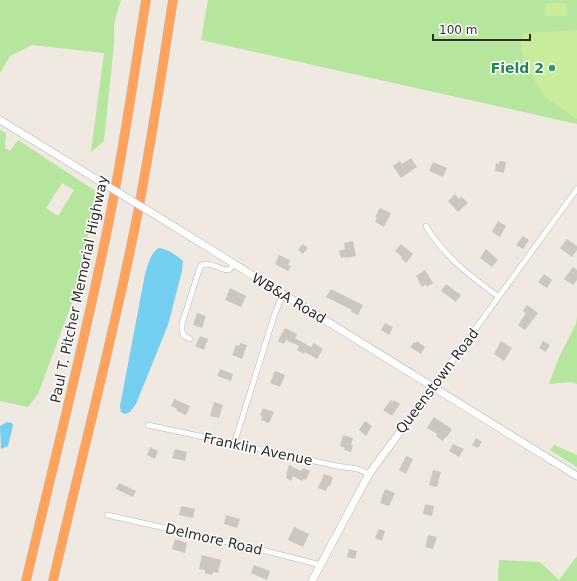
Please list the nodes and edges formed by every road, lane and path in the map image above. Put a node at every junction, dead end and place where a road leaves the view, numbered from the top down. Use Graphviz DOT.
graph roads {
  1 [pos="146,0"];
  2 [pos="173,0"];
  3 [pos="0,120"];
  4 [pos="577,189"];
  5 [pos="426,226"];
  6 [pos="234,264"];
  7 [pos="283,294"];
  8 [pos="499,298"];
  9 [pos="190,339"];
  10 [pos="434,386"];
  11 [pos="148,425"];
  12 [pos="234,444"];
  13 [pos="369,474"];
  14 [pos="577,476"];
  15 [pos="107,515"];
  16 [pos="321,565"];
  17 [pos="26,581"];
  18 [pos="53,581"];
  19 [pos="312,581"];
  1 -- 17 [label="highway, Paul T. Pitcher Memorial Highway"];
  2 -- 18 [label="highway"];
  3 -- 6 [label="street, WB&A Road, bridge"];
  4 -- 8 [label="street, Queenstown Road"];
  5 -- 8 [label="street"];
  6 -- 7 [label="street, WB&A Road"];
  6 -- 9 [label="street"];
  7 -- 10 [label="street, WB&A Road"];
  7 -- 12 [label="street"];
  8 -- 10 [label="street, Queenstown Road"];
  10 -- 13 [label="street, Queenstown Road"];
  10 -- 14 [label="street, WB&A Road"];
  11 -- 12 [label="street, Franklin Avenue"];
  12 -- 13 [label="street, Franklin Avenue"];
  13 -- 16 [label="street, Queenstown Road"];
  15 -- 16 [label="street, Delmore Road"];
  16 -- 19 [label="street, Queenstown Road"];
}
